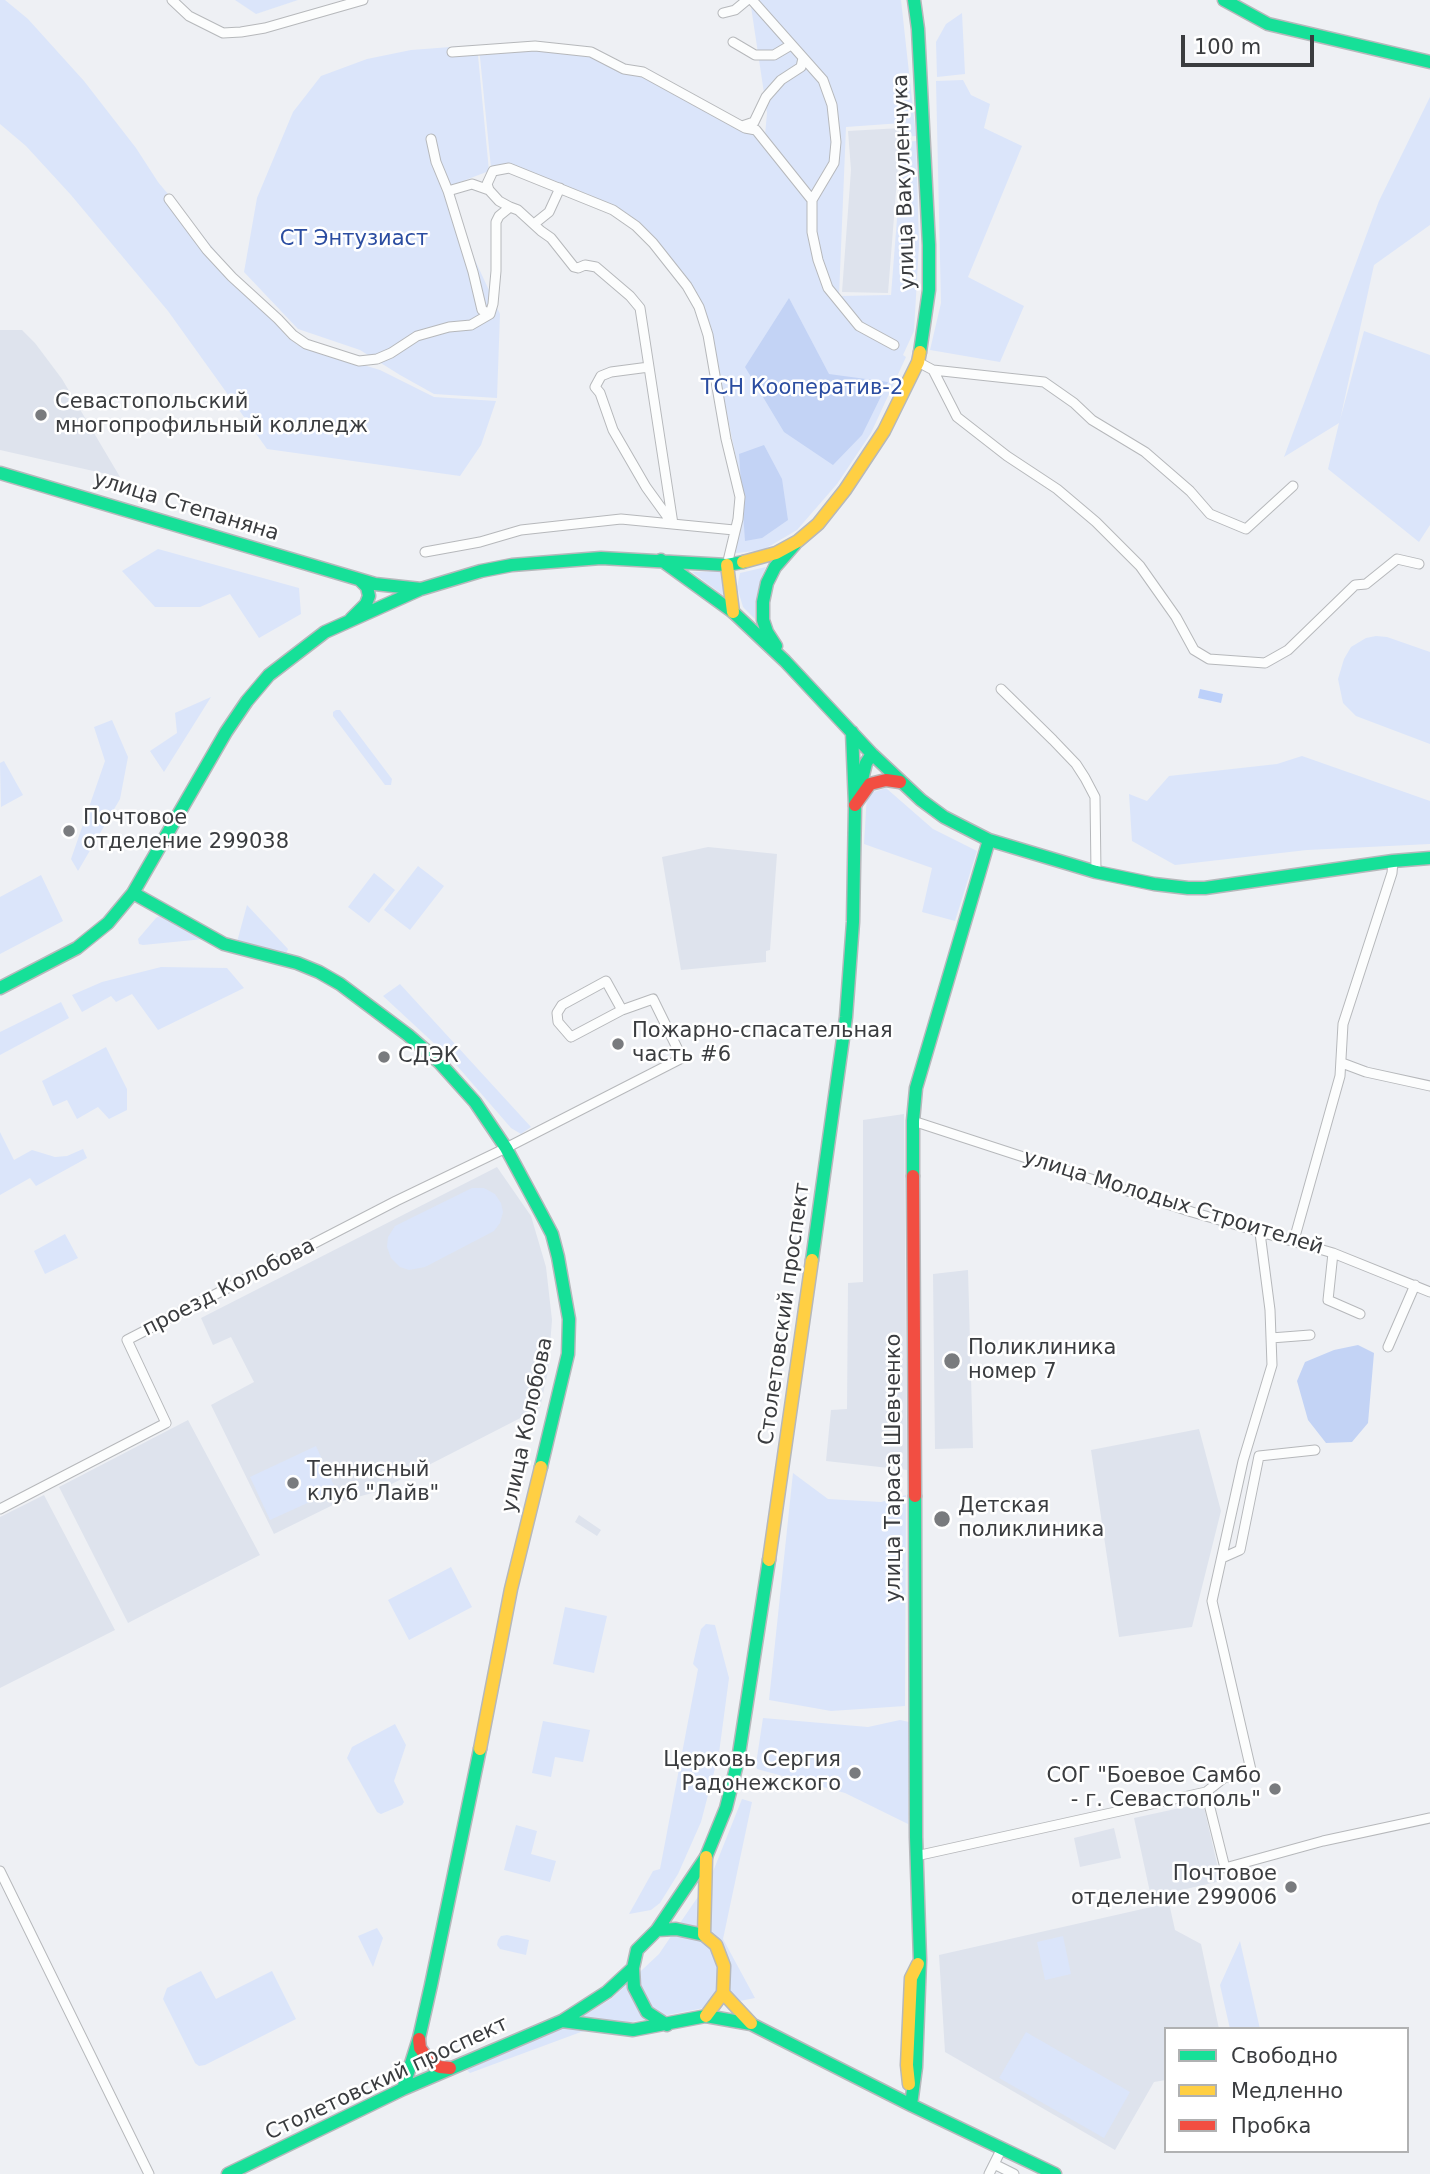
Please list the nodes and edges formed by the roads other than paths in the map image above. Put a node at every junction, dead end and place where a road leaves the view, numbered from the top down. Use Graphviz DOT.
graph roads {
  1 [pos="172,0"];
  2 [pos="363,0"];
  3 [pos="747,0"];
  4 [pos="752,0"];
  5 [pos="914,0"];
  6 [pos="1224,0"];
  7 [pos="723,13"];
  8 [pos="733,42"];
  9 [pos="791,45"];
  10 [pos="452,52"];
  11 [pos="803,58"];
  12 [pos="1430,62"];
  13 [pos="742,126"];
  14 [pos="431,139"];
  15 [pos="560,188"];
  16 [pos="489,190"];
  17 [pos="448,191"];
  18 [pos="169,199"];
  19 [pos="812,200"];
  20 [pos="510,207"];
  21 [pos="534,224"];
  22 [pos="929,290"];
  23 [pos="489,314"];
  24 [pos="894,345"];
  25 [pos="918,362"];
  26 [pos="649,367"];
  27 [pos="933,370"];
  28 [pos="909,374"];
  29 [pos="0,473"];
  30 [pos="1293,486"];
  31 [pos="673,524"];
  32 [pos="734,530"];
  33 [pos="798,541"];
  34 [pos="425,552"];
  35 [pos="661,560"];
  36 [pos="1419,564"];
  37 [pos="727,565"];
  38 [pos="360,580"];
  39 [pos="374,584"];
  40 [pos="421,589"];
  41 [pos="391,602"];
  42 [pos="733,612"];
  43 [pos="349,620"];
  44 [pos="785,661"];
  45 [pos="1001,689"];
  46 [pos="852,732"];
  47 [pos="872,754"];
  48 [pos="900,782"];
  49 [pos="855,806"];
  50 [pos="989,840"];
  51 [pos="1430,858"];
  52 [pos="1393,861"];
  53 [pos="1096,872"];
  54 [pos="133,893"];
  55 [pos="0,988"];
  56 [pos="622,1010"];
  57 [pos="1342,1063"];
  58 [pos="1430,1086"];
  59 [pos="913,1121"];
  60 [pos="506,1148"];
  61 [pos="1260,1233"];
  62 [pos="1294,1240"];
  63 [pos="1333,1253"];
  64 [pos="1415,1285"];
  65 [pos="1430,1292"];
  66 [pos="1360,1314"];
  67 [pos="1310,1335"];
  68 [pos="1271,1338"];
  69 [pos="1388,1347"];
  70 [pos="1315,1450"];
  71 [pos="0,1509"];
  72 [pos="1222,1558"];
  73 [pos="1206,1792"];
  74 [pos="1430,1818"];
  75 [pos="916,1856"];
  76 [pos="706,1857"];
  77 [pos="0,1871"];
  78 [pos="657,1930"];
  79 [pos="704,1935"];
  80 [pos="633,1968"];
  81 [pos="723,1993"];
  82 [pos="706,2016"];
  83 [pos="562,2021"];
  84 [pos="751,2024"];
  85 [pos="667,2025"];
  86 [pos="418,2038"];
  87 [pos="459,2065"];
  88 [pos="403,2089"];
  89 [pos="911,2105"];
  90 [pos="1002,2148"];
  91 [pos="994,2164"];
  92 [pos="149,2174"];
  93 [pos="228,2174"];
  94 [pos="989,2174"];
  95 [pos="1014,2174"];
  96 [pos="1055,2174"];
  1 -- 2 [label="street"];
  3 -- 7 [label="street"];
  4 -- 9 [label="street"];
  5 -- 22 [label="main road, улица Вакуленчука"];
  6 -- 12 [label="main road"];
  8 -- 9 [label="street"];
  9 -- 11 [label="street"];
  10 -- 13 [label="street"];
  11 -- 13 [label="street"];
  11 -- 19 [label="street"];
  13 -- 19 [label="street"];
  14 -- 17 [label="street"];
  15 -- 16 [label="street"];
  15 -- 21 [label="street"];
  15 -- 32 [label="street"];
  16 -- 17 [label="street"];
  16 -- 20 [label="street"];
  17 -- 23 [label="street"];
  18 -- 23 [label="street"];
  19 -- 24 [label="street"];
  20 -- 21 [label="street"];
  20 -- 23 [label="street"];
  21 -- 26 [label="street"];
  22 -- 25 [label="main road, улица Вакуленчука"];
  22 -- 28 [label="main road"];
  25 -- 27 [label="street"];
  25 -- 28 [label="main road, улица Вакуленчука"];
  26 -- 31 [label="street"];
  26 -- 31 [label="street"];
  27 -- 30 [label="street"];
  27 -- 36 [label="street"];
  28 -- 33 [label="main road"];
  28 -- 37 [label="main road"];
  29 -- 38 [label="main road, улица Степаняна"];
  31 -- 32 [label="street"];
  31 -- 34 [label="street"];
  32 -- 37 [label="street"];
  33 -- 37 [label="main road"];
  33 -- 44 [label="main road"];
  35 -- 37 [label="main road"];
  35 -- 40 [label="main road"];
  35 -- 42 [label="main road"];
  37 -- 42 [label="main road"];
  38 -- 39 [label="main road, улица Степаняна"];
  38 -- 43 [label="main road"];
  39 -- 40 [label="main road, улица Степаняна"];
  39 -- 41 [label="main road"];
  40 -- 41 [label="main road"];
  41 -- 43 [label="main road"];
  42 -- 44 [label="main road"];
  43 -- 54 [label="main road"];
  44 -- 46 [label="main road"];
  45 -- 53 [label="street"];
  46 -- 47 [label="main road"];
  46 -- 49 [label="main road, Столетовский проспект"];
  47 -- 48 [label="main road"];
  47 -- 49 [label="main road"];
  48 -- 49 [label="main road"];
  48 -- 50 [label="main road"];
  49 -- 76 [label="main road, Столетовский проспект"];
  50 -- 53 [label="main road"];
  50 -- 59 [label="main road, улица Тараса Шевченко"];
  51 -- 52 [label="main road"];
  52 -- 53 [label="main road"];
  52 -- 57 [label="street"];
  54 -- 55 [label="main road"];
  54 -- 60 [label="main road, улица Колобова"];
  56 -- 56 [label="street"];
  56 -- 60 [label="street"];
  57 -- 58 [label="street"];
  57 -- 62 [label="street"];
  59 -- 61 [label="street, улица Молодых Строителей"];
  59 -- 75 [label="main road, улица Тараса Шевченко"];
  60 -- 71 [label="street, проезд Колобова"];
  60 -- 86 [label="main road, улица Колобова"];
  61 -- 62 [label="street, улица Молодых Строителей"];
  61 -- 68 [label="street"];
  62 -- 63 [label="street, улица Молодых Строителей"];
  63 -- 64 [label="street, улица Молодых Строителей"];
  63 -- 66 [label="street"];
  64 -- 65 [label="street, улица Молодых Строителей"];
  64 -- 69 [label="street"];
  67 -- 68 [label="street"];
  68 -- 72 [label="street"];
  70 -- 72 [label="street"];
  72 -- 73 [label="street"];
  73 -- 74 [label="street"];
  73 -- 75 [label="street"];
  75 -- 89 [label="main road, улица Тараса Шевченко"];
  76 -- 78 [label="main road, Столетовский проспект"];
  76 -- 79 [label="main road"];
  77 -- 92 [label="street"];
  78 -- 79 [label="main road"];
  78 -- 80 [label="main road, Столетовский проспект"];
  79 -- 81 [label="main road"];
  80 -- 83 [label="main road, Столетовский проспект"];
  80 -- 85 [label="main road"];
  81 -- 82 [label="main road"];
  81 -- 84 [label="main road"];
  82 -- 84 [label="main road"];
  82 -- 85 [label="main road"];
  83 -- 85 [label="main road"];
  83 -- 87 [label="main road, Столетовский проспект"];
  84 -- 89 [label="main road"];
  86 -- 87 [label="main road"];
  86 -- 88 [label="main road, улица Колобова"];
  87 -- 88 [label="main road, Столетовский проспект"];
  88 -- 93 [label="main road, Столетовский проспект"];
  89 -- 90 [label="main road"];
  90 -- 91 [label="street"];
  90 -- 96 [label="main road"];
  91 -- 94 [label="street"];
  91 -- 95 [label="street"];
}
